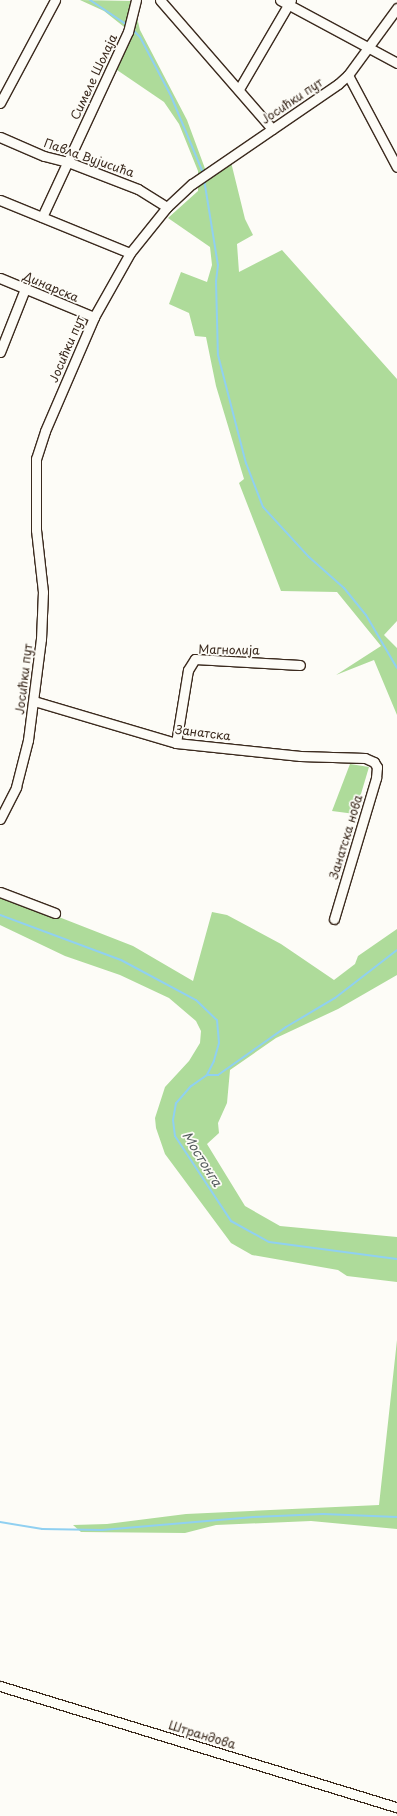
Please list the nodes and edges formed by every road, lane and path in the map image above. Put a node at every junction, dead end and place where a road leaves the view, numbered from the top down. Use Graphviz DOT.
graph roads {
  1 [pos="55,0"];
  2 [pos="136,0"];
  3 [pos="160,0"];
  4 [pos="287,1"];
  5 [pos="397,8"];
  6 [pos="368,49"];
  7 [pos="397,63"];
  8 [pos="348,75"];
  9 [pos="239,89"];
  10 [pos="0,103"];
  11 [pos="272,129"];
  12 [pos="0,137"];
  13 [pos="68,162"];
  14 [pos="397,167"];
  15 [pos="0,200"];
  16 [pos="167,207"];
  17 [pos="42,217"];
  18 [pos="130,253"];
  19 [pos="0,278"];
  20 [pos="25,289"];
  21 [pos="94,318"];
  22 [pos="0,352"];
  23 [pos="300,665"];
  24 [pos="34,700"];
  25 [pos="176,743"];
  26 [pos="374,762"];
  27 [pos="0,819"];
  28 [pos="0,892"];
  29 [pos="55,913"];
  30 [pos="334,919"];
  31 [pos="0,1686"];
  32 [pos="397,1807"];
  1 -- 10 [label="street"];
  2 -- 13 [label="street, Симеле Шолаја"];
  3 -- 9 [label="street"];
  4 -- 6 [label="street"];
  4 -- 9 [label="street"];
  5 -- 6 [label="street, Јосићки пут"];
  6 -- 7 [label="street"];
  6 -- 8 [label="street, Јосићки пут"];
  8 -- 11 [label="street, Јосићки пут"];
  8 -- 14 [label="street"];
  9 -- 11 [label="street"];
  11 -- 16 [label="street, Јосићки пут"];
  12 -- 13 [label="street, Павла Вујисића"];
  13 -- 16 [label="street, Павла Вујисића"];
  13 -- 17 [label="street, Симеле Шолаја"];
  15 -- 17 [label="street"];
  16 -- 18 [label="street, Јосићки пут"];
  17 -- 18 [label="street"];
  18 -- 21 [label="street, Јосићки пут"];
  19 -- 20 [label="street, Динарска"];
  20 -- 21 [label="street, Динарска"];
  20 -- 22 [label="street"];
  21 -- 24 [label="street, Јосићки пут"];
  23 -- 25 [label="street, Магнолија"];
  24 -- 25 [label="street, Занатска"];
  24 -- 27 [label="street, Јосићки пут"];
  25 -- 26 [label="street, Занатска"];
  26 -- 30 [label="street, Занатска нова"];
  28 -- 29 [label="street"];
  31 -- 32 [label="street, Штрандова"];
}
